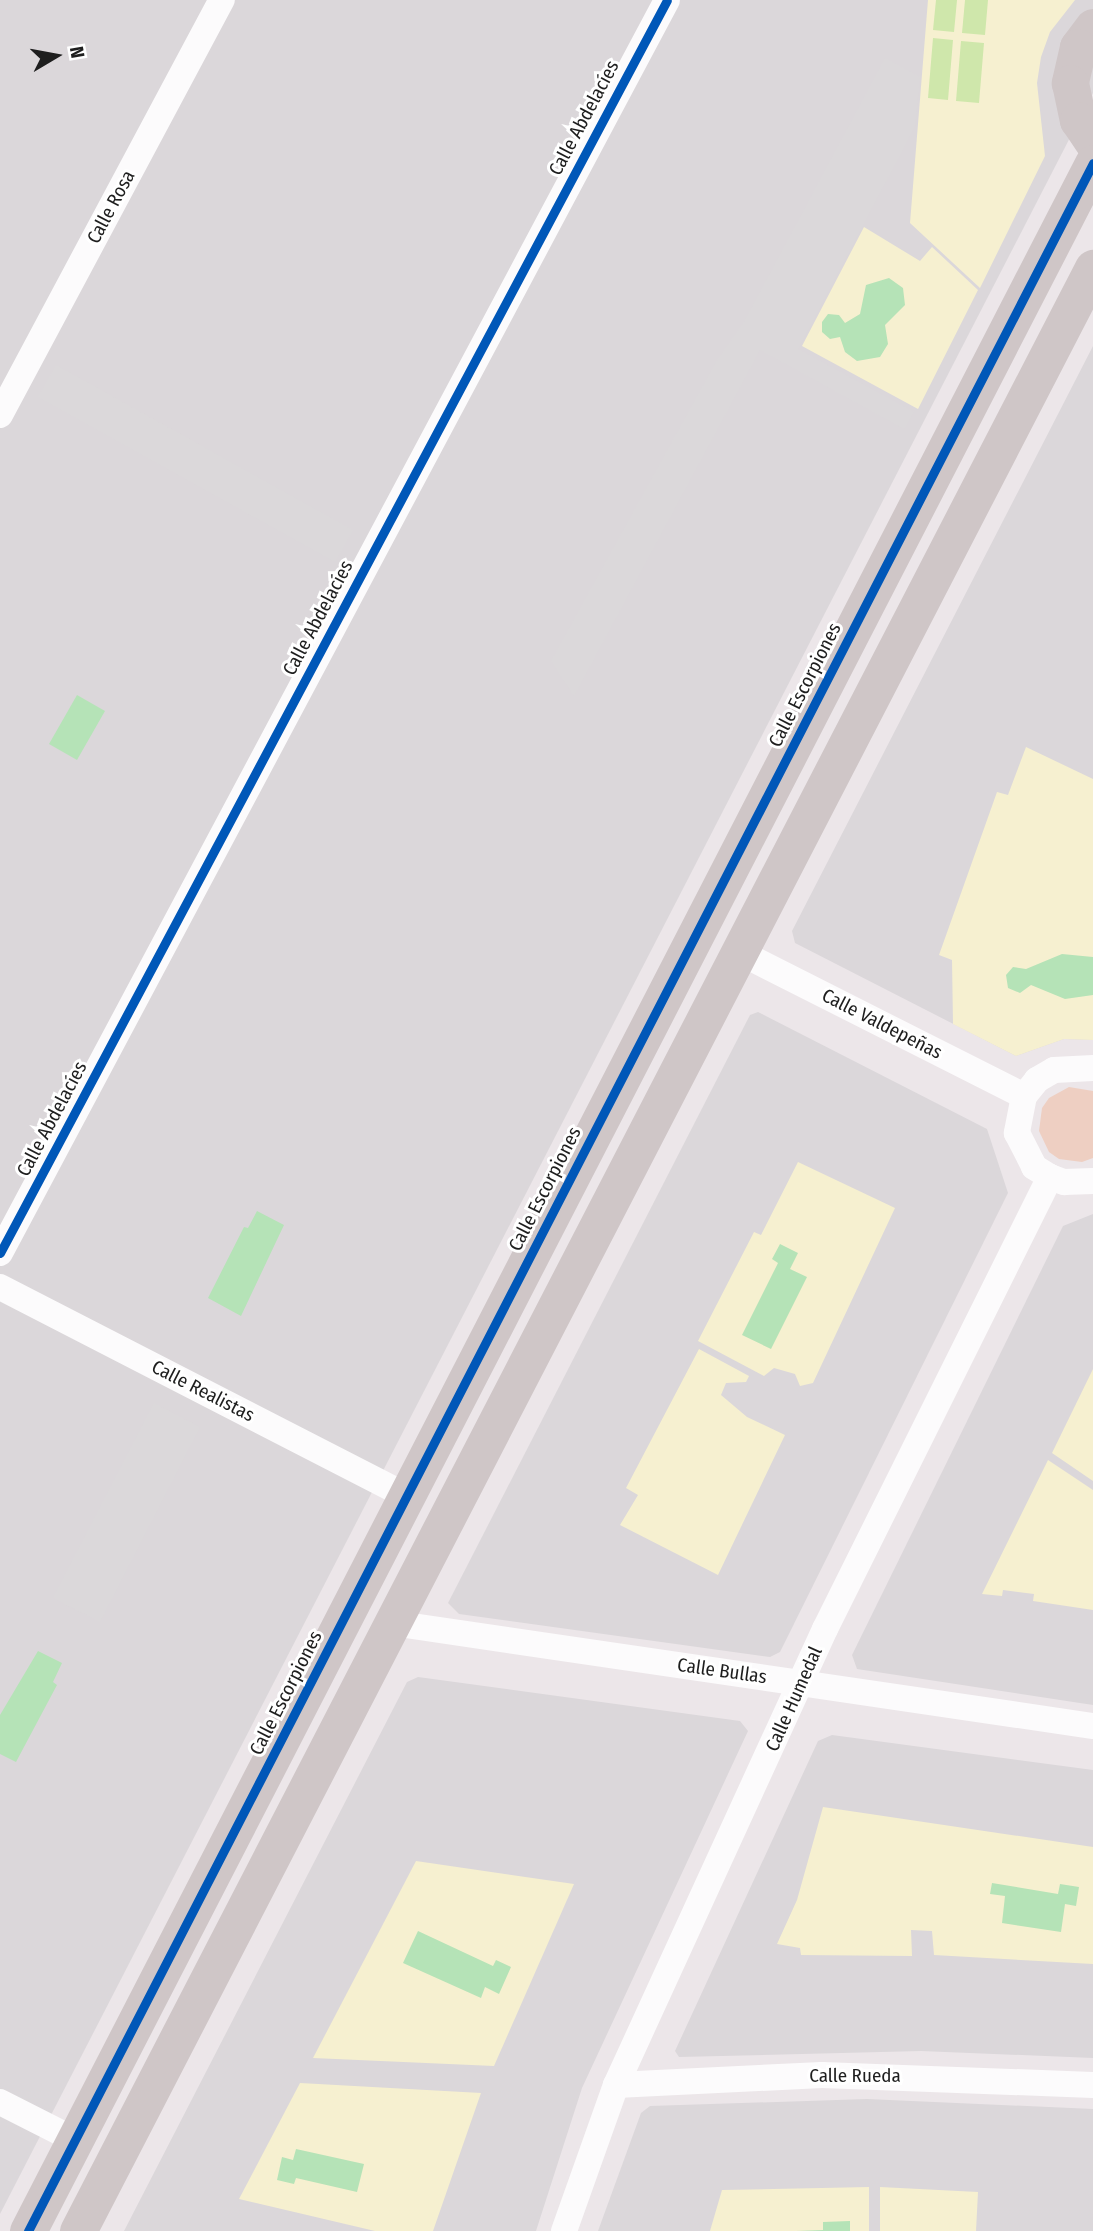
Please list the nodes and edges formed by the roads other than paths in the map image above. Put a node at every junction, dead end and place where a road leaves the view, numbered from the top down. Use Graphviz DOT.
graph roads {
  1 [pos="222,0"];
  2 [pos="667,0"];
  3 [pos="1093,27"];
  4 [pos="1093,142"];
  5 [pos="1093,163"];
  6 [pos="1093,268"];
  7 [pos="0,415"];
  8 [pos="739,952"];
  9 [pos="1093,1068"];
  10 [pos="1024,1096"];
  11 [pos="1050,1177"];
  12 [pos="1093,1181"];
  13 [pos="0,1253"];
  14 [pos="0,1287"];
  15 [pos="407,1496"];
  16 [pos="393,1623"];
  17 [pos="801,1683"];
  18 [pos="1093,1726"];
  19 [pos="616,2085"];
  20 [pos="1093,2085"];
  21 [pos="0,2102"];
  22 [pos="75,2140"];
  23 [pos="28,2231"];
  24 [pos="78,2231"];
  25 [pos="564,2231"];
  1 -- 7 [label="street, Calle Rosa"];
  2 -- 13 [label="street, Calle Abdelacíes"];
  3 -- 4 [label="street"];
  5 -- 15 [label="street, Calle Escorpiones"];
  6 -- 8 [label="street"];
  8 -- 10 [label="street, Calle Valdepeñas"];
  8 -- 16 [label="street"];
  9 -- 10 [label="street"];
  10 -- 11 [label="street"];
  11 -- 12 [label="street"];
  11 -- 17 [label="street, Calle Humedal"];
  14 -- 15 [label="street, Calle Realistas"];
  15 -- 22 [label="street, Calle Escorpiones"];
  16 -- 17 [label="street, Calle Bullas"];
  16 -- 24 [label="street"];
  17 -- 18 [label="street, Calle Bullas"];
  17 -- 19 [label="street, Calle Humedal"];
  19 -- 20 [label="street, Calle Rueda"];
  19 -- 25 [label="street, Calle Humedal"];
  21 -- 22 [label="street"];
  22 -- 23 [label="street, Calle Escorpiones"];
}
